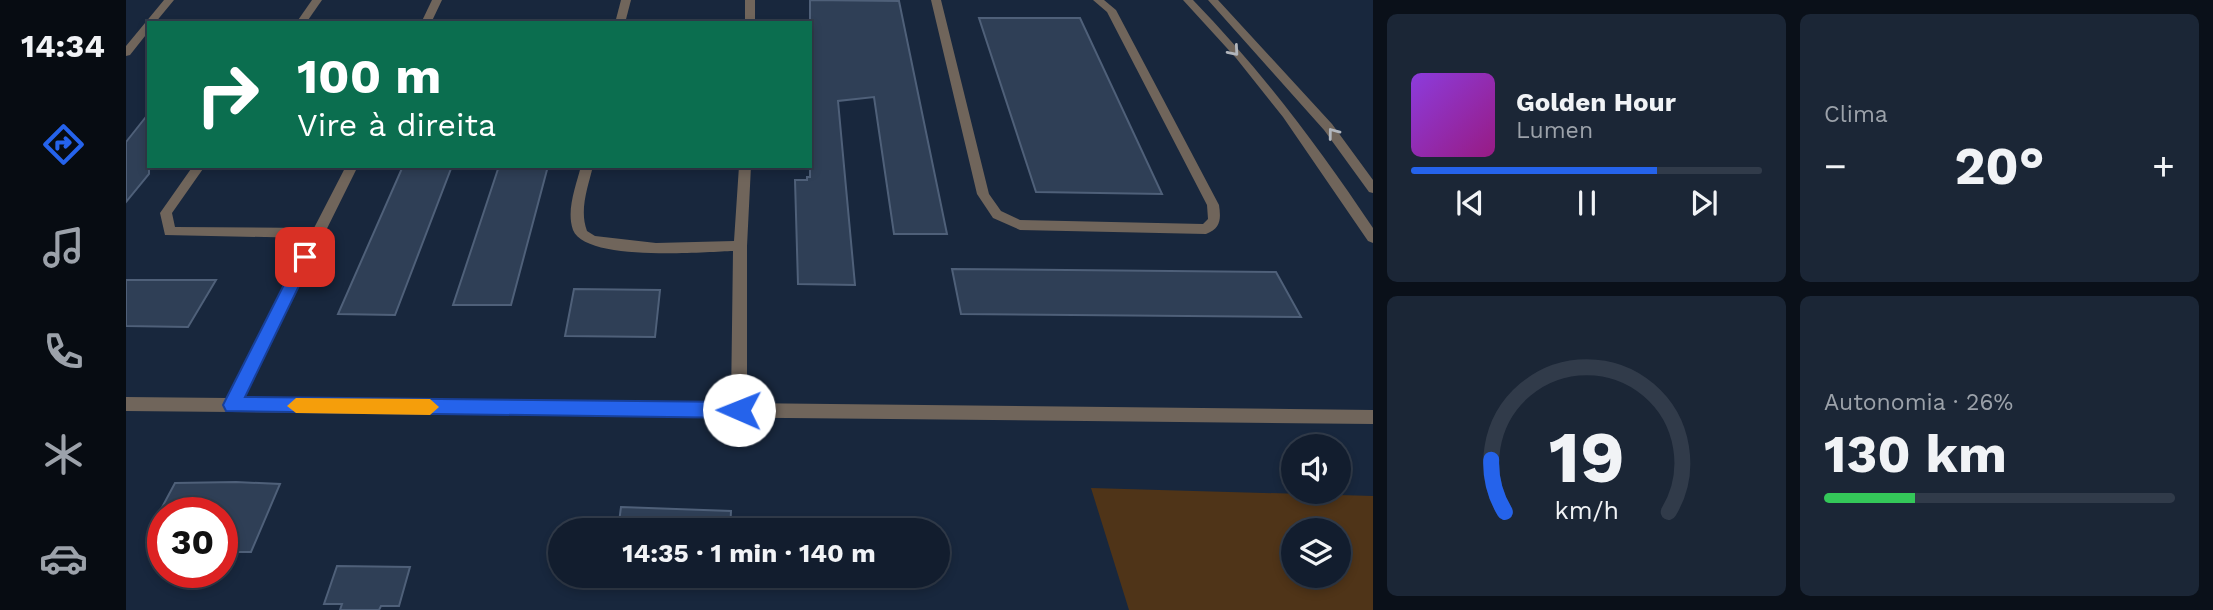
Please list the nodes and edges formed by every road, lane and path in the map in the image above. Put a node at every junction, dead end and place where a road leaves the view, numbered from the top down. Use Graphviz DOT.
graph roads {
  1 [pos="169,0"];
  2 [pos="317,0"];
  3 [pos="437,0"];
  4 [pos="626,0"];
  5 [pos="750,0"];
  6 [pos="936,0"];
  7 [pos="1098,0"];
  8 [pos="1188,0"];
  9 [pos="1213,0"];
  10 [pos="152,21"];
  11 [pos="302,21"];
  12 [pos="427,21"];
  13 [pos="621,21"];
  14 [pos="750,21"];
  15 [pos="147,26"];
  16 [pos="127,51"];
  17 [pos="198,168"];
  18 [pos="351,168"];
  19 [pos="587,168"];
  20 [pos="744,168"];
  21 [pos="1373,189"];
  22 [pos="318,233"];
  23 [pos="1373,238"];
  24 [pos="740,246"];
  25 [pos="126,404"];
  26 [pos="232,405"];
  27 [pos="739,410"];
  28 [pos="1373,418"];
  1 -- 10 [label="street"];
  2 -- 11 [label="street"];
  3 -- 12 [label="street"];
  4 -- 13 [label="street"];
  5 -- 14 [label="street"];
  6 -- 7 [label="street"];
  8 -- 23 [label="street, one-way"];
  21 -- 9 [label="street, one-way"];
  15 -- 16 [label="street"];
  17 -- 22 [label="street"];
  18 -- 22 [label="street"];
  19 -- 24 [label="street"];
  20 -- 24 [label="street"];
  22 -- 26 [label="street"];
  24 -- 27 [label="street"];
  25 -- 26 [label="street"];
  26 -- 27 [label="street"];
  27 -- 28 [label="street"];
}
